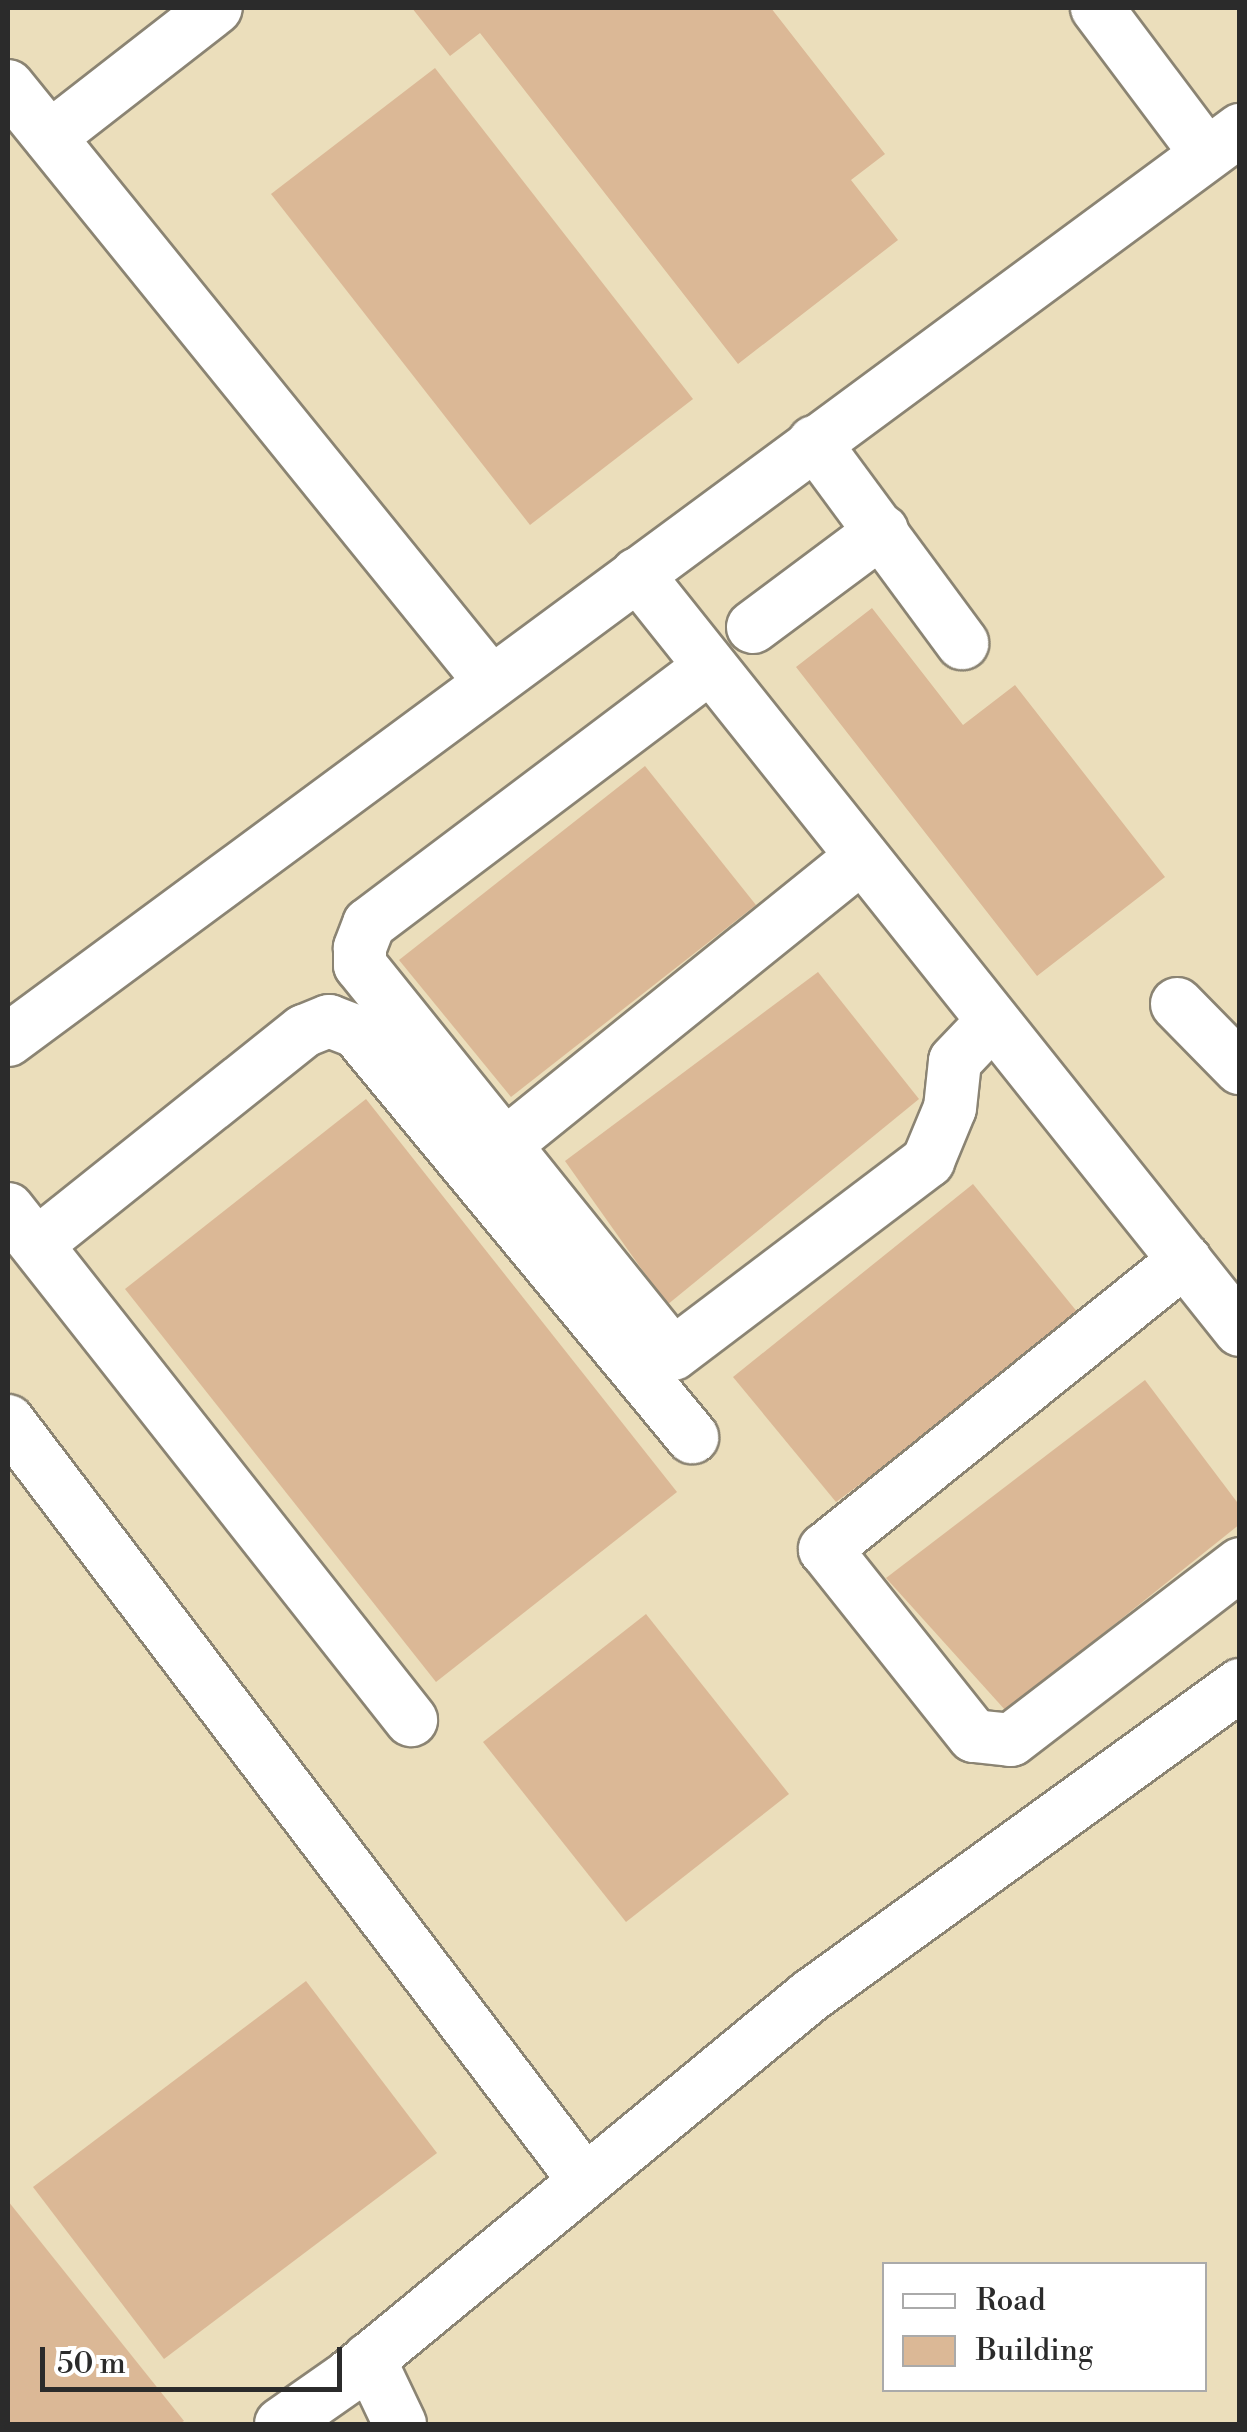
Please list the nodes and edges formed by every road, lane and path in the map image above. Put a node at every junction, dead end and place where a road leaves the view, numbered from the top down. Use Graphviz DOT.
graph roads {
  1 [pos="216,8"];
  2 [pos="1097,8"];
  3 [pos="8,86"];
  4 [pos="50,136"];
  5 [pos="1222,142"];
  6 [pos="814,442"];
  7 [pos="882,531"];
  8 [pos="638,574"];
  9 [pos="752,627"];
  10 [pos="962,643"];
  11 [pos="710,667"];
  12 [pos="491,682"];
  13 [pos="862,857"];
  14 [pos="1177,1004"];
  15 [pos="993,1021"];
  16 [pos="8,1040"];
  17 [pos="1240,1068"];
  18 [pos="507,1143"];
  19 [pos="22,1226"];
  20 [pos="1185,1260"];
  21 [pos="1240,1330"];
  22 [pos="8,1421"];
  23 [pos="692,1437"];
  24 [pos="1240,1564"];
  25 [pos="1240,1685"];
  26 [pos="411,1720"];
  27 [pos="585,2181"];
  28 [pos="369,2359"];
  29 [pos="280,2424"];
  30 [pos="400,2424"];
  1 -- 4 [label="street"];
  2 -- 5 [label="street"];
  3 -- 4 [label="street"];
  4 -- 12 [label="street"];
  5 -- 6 [label="street"];
  6 -- 7 [label="street"];
  6 -- 8 [label="street"];
  7 -- 9 [label="street"];
  7 -- 10 [label="street"];
  8 -- 11 [label="street"];
  8 -- 12 [label="street"];
  11 -- 13 [label="street"];
  11 -- 18 [label="street"];
  12 -- 16 [label="street"];
  13 -- 15 [label="street"];
  13 -- 18 [label="street"];
  14 -- 17 [label="street"];
  15 -- 18 [label="street"];
  15 -- 20 [label="street"];
  19 -- 23 [label="street"];
  19 -- 26 [label="street"];
  20 -- 21 [label="street"];
  20 -- 24 [label="street"];
  22 -- 27 [label="street"];
  25 -- 27 [label="street"];
  27 -- 28 [label="street"];
  28 -- 29 [label="street"];
  28 -- 30 [label="street"];
}
